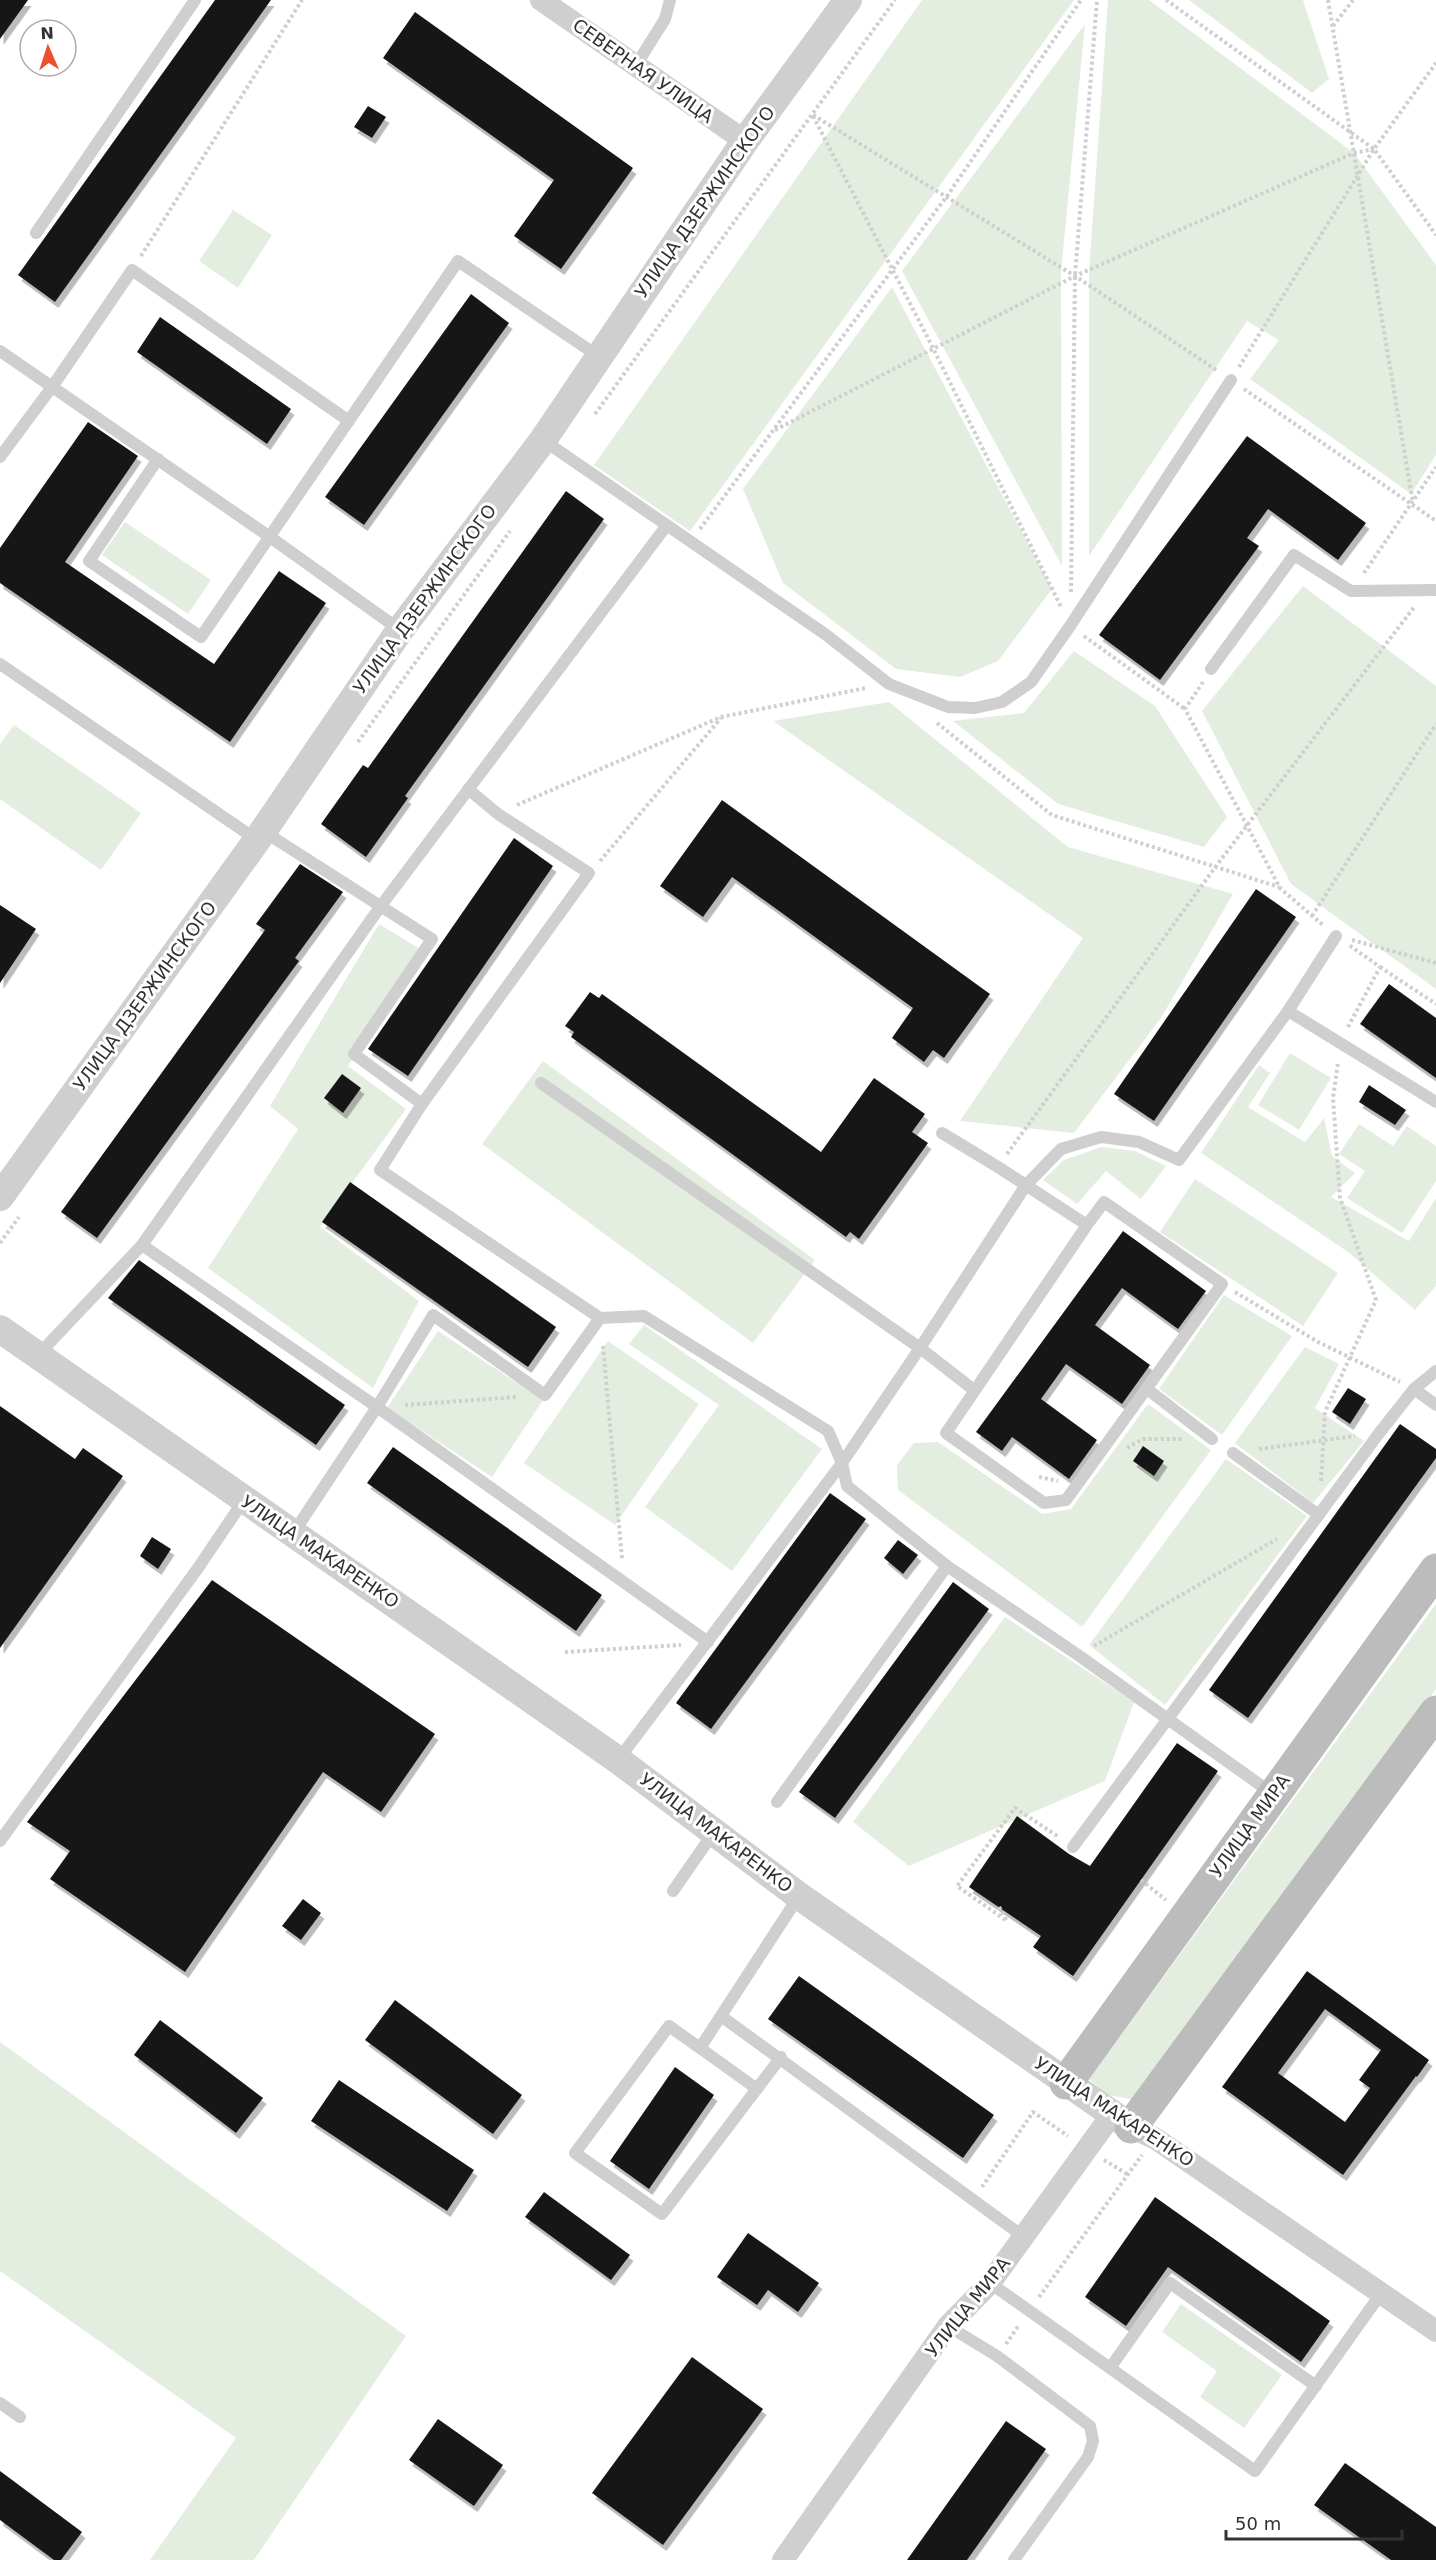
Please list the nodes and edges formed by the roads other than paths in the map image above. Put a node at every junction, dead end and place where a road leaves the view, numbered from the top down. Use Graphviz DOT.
graph roads {
  1 [pos="195,0"];
  2 [pos="541,0"];
  3 [pos="670,0"];
  4 [pos="848,0"];
  5 [pos="635,66"];
  6 [pos="746,141"];
  7 [pos="36,233"];
  8 [pos="0,351"];
  9 [pos="598,356"];
  10 [pos="1231,380"];
  11 [pos="52,387"];
  12 [pos="349,421"];
  13 [pos="543,440"];
  14 [pos="0,457"];
  15 [pos="158,459"];
  16 [pos="667,525"];
  17 [pos="270,537"];
  18 [pos="1431,591"];
  19 [pos="400,630"];
  20 [pos="0,664"];
  21 [pos="1211,669"];
  22 [pos="468,789"];
  23 [pos="260,835"];
  24 [pos="380,907"];
  25 [pos="1336,936"];
  26 [pos="1288,1011"];
  27 [pos="541,1083"];
  28 [pos="1436,1102"];
  29 [pos="422,1104"];
  30 [pos="942,1133"];
  31 [pos="1026,1185"];
  32 [pos="10,1205"];
  33 [pos="1086,1225"];
  34 [pos="142,1245"];
  35 [pos="600,1318"];
  36 [pos="0,1329"];
  37 [pos="920,1348"];
  38 [pos="38,1355"];
  39 [pos="1436,1371"];
  40 [pos="1147,1389"];
  41 [pos="1414,1389"];
  42 [pos="974,1390"];
  43 [pos="1436,1405"];
  44 [pos="377,1407"];
  45 [pos="1212,1439"];
  46 [pos="1233,1453"];
  47 [pos="842,1463"];
  48 [pos="244,1500"];
  49 [pos="1319,1515"];
  50 [pos="294,1532"];
  51 [pos="948,1566"];
  52 [pos="1436,1570"];
  53 [pos="708,1642"];
  54 [pos="1436,1712"];
  55 [pos="1166,1718"];
  56 [pos="618,1760"];
  57 [pos="1274,1794"];
  58 [pos="777,1802"];
  59 [pos="714,1831"];
  60 [pos="0,1840"];
  61 [pos="1073,1846"];
  62 [pos="674,1891"];
  63 [pos="800,1896"];
  64 [pos="721,2016"];
  65 [pos="700,2048"];
  66 [pos="781,2057"];
  67 [pos="1066,2083"];
  68 [pos="758,2089"];
  69 [pos="1131,2129"];
  70 [pos="1024,2237"];
  71 [pos="990,2283"];
  72 [pos="1382,2292"];
  73 [pos="948,2326"];
  74 [pos="1436,2331"];
  75 [pos="1110,2368"];
  76 [pos="1316,2386"];
  77 [pos="0,2403"];
  78 [pos="20,2417"];
  79 [pos="783,2560"];
  80 [pos="1014,2560"];
  1 -- 7 [label="lane"];
  2 -- 5 [label="street, СЕВЕРНАЯ УЛИЦА"];
  3 -- 5 [label="lane"];
  4 -- 6 [label="street, УЛИЦА ДЗЕРЖИНСКОГО"];
  5 -- 6 [label="street, СЕВЕРНАЯ УЛИЦА"];
  6 -- 9 [label="street, УЛИЦА ДЗЕРЖИНСКОГО"];
  8 -- 11 [label="lane"];
  9 -- 12 [label="lane"];
  9 -- 13 [label="street, УЛИЦА ДЗЕРЖИНСКОГО"];
  10 -- 16 [label="lane"];
  11 -- 12 [label="lane"];
  11 -- 14 [label="lane"];
  11 -- 15 [label="lane"];
  12 -- 17 [label="lane"];
  13 -- 16 [label="lane"];
  13 -- 19 [label="street, УЛИЦА ДЗЕРЖИНСКОГО"];
  15 -- 17 [label="lane"];
  15 -- 17 [label="lane"];
  16 -- 22 [label="lane"];
  17 -- 19 [label="lane"];
  18 -- 21 [label="lane"];
  19 -- 23 [label="street, УЛИЦА ДЗЕРЖИНСКОГО"];
  20 -- 23 [label="lane"];
  22 -- 24 [label="lane"];
  22 -- 29 [label="lane"];
  23 -- 24 [label="lane"];
  23 -- 32 [label="street, УЛИЦА ДЗЕРЖИНСКОГО"];
  24 -- 29 [label="lane"];
  24 -- 34 [label="lane"];
  25 -- 26 [label="lane"];
  26 -- 28 [label="lane"];
  26 -- 31 [label="lane"];
  27 -- 37 [label="lane"];
  29 -- 35 [label="lane"];
  30 -- 31 [label="lane"];
  31 -- 33 [label="lane"];
  31 -- 37 [label="lane"];
  33 -- 40 [label="lane"];
  33 -- 42 [label="lane"];
  34 -- 38 [label="lane"];
  34 -- 44 [label="lane"];
  35 -- 44 [label="lane"];
  35 -- 47 [label="lane"];
  36 -- 38 [label="street, УЛИЦА МАКАРЕНКО"];
  37 -- 42 [label="lane"];
  37 -- 47 [label="lane"];
  38 -- 48 [label="street, УЛИЦА МАКАРЕНКО"];
  39 -- 41 [label="lane"];
  40 -- 42 [label="lane"];
  40 -- 45 [label="lane"];
  41 -- 43 [label="lane"];
  41 -- 49 [label="lane"];
  44 -- 50 [label="lane"];
  44 -- 53 [label="lane"];
  46 -- 49 [label="lane"];
  47 -- 51 [label="lane"];
  47 -- 53 [label="lane"];
  48 -- 50 [label="street, УЛИЦА МАКАРЕНКО"];
  48 -- 60 [label="lane"];
  49 -- 55 [label="lane"];
  50 -- 56 [label="street, УЛИЦА МАКАРЕНКО"];
  51 -- 55 [label="lane"];
  51 -- 58 [label="lane"];
  52 -- 57 [label="main road, УЛИЦА МИРА"];
  53 -- 56 [label="lane"];
  54 -- 69 [label="main road, УЛИЦА МИРА"];
  55 -- 57 [label="lane"];
  55 -- 61 [label="lane"];
  56 -- 59 [label="street, УЛИЦА МАКАРЕНКО"];
  57 -- 67 [label="main road, УЛИЦА МИРА"];
  59 -- 62 [label="lane"];
  59 -- 63 [label="street, УЛИЦА МАКАРЕНКО"];
  63 -- 64 [label="lane"];
  63 -- 67 [label="street, УЛИЦА МАКАРЕНКО"];
  64 -- 65 [label="lane"];
  64 -- 66 [label="lane"];
  65 -- 68 [label="lane"];
  65 -- 68 [label="lane"];
  66 -- 68 [label="lane"];
  66 -- 70 [label="lane"];
  67 -- 69 [label="street, УЛИЦА МАКАРЕНКО"];
  69 -- 70 [label="street, УЛИЦА МИРА"];
  69 -- 72 [label="street, УЛИЦА МАКАРЕНКО"];
  70 -- 71 [label="street, УЛИЦА МИРА"];
  71 -- 73 [label="street, УЛИЦА МИРА"];
  71 -- 75 [label="lane"];
  72 -- 74 [label="street, УЛИЦА МАКАРЕНКО"];
  72 -- 76 [label="lane"];
  73 -- 79 [label="street, УЛИЦА МИРА"];
  73 -- 80 [label="lane"];
  75 -- 76 [label="lane"];
  75 -- 76 [label="lane"];
  77 -- 78 [label="lane"];
}
